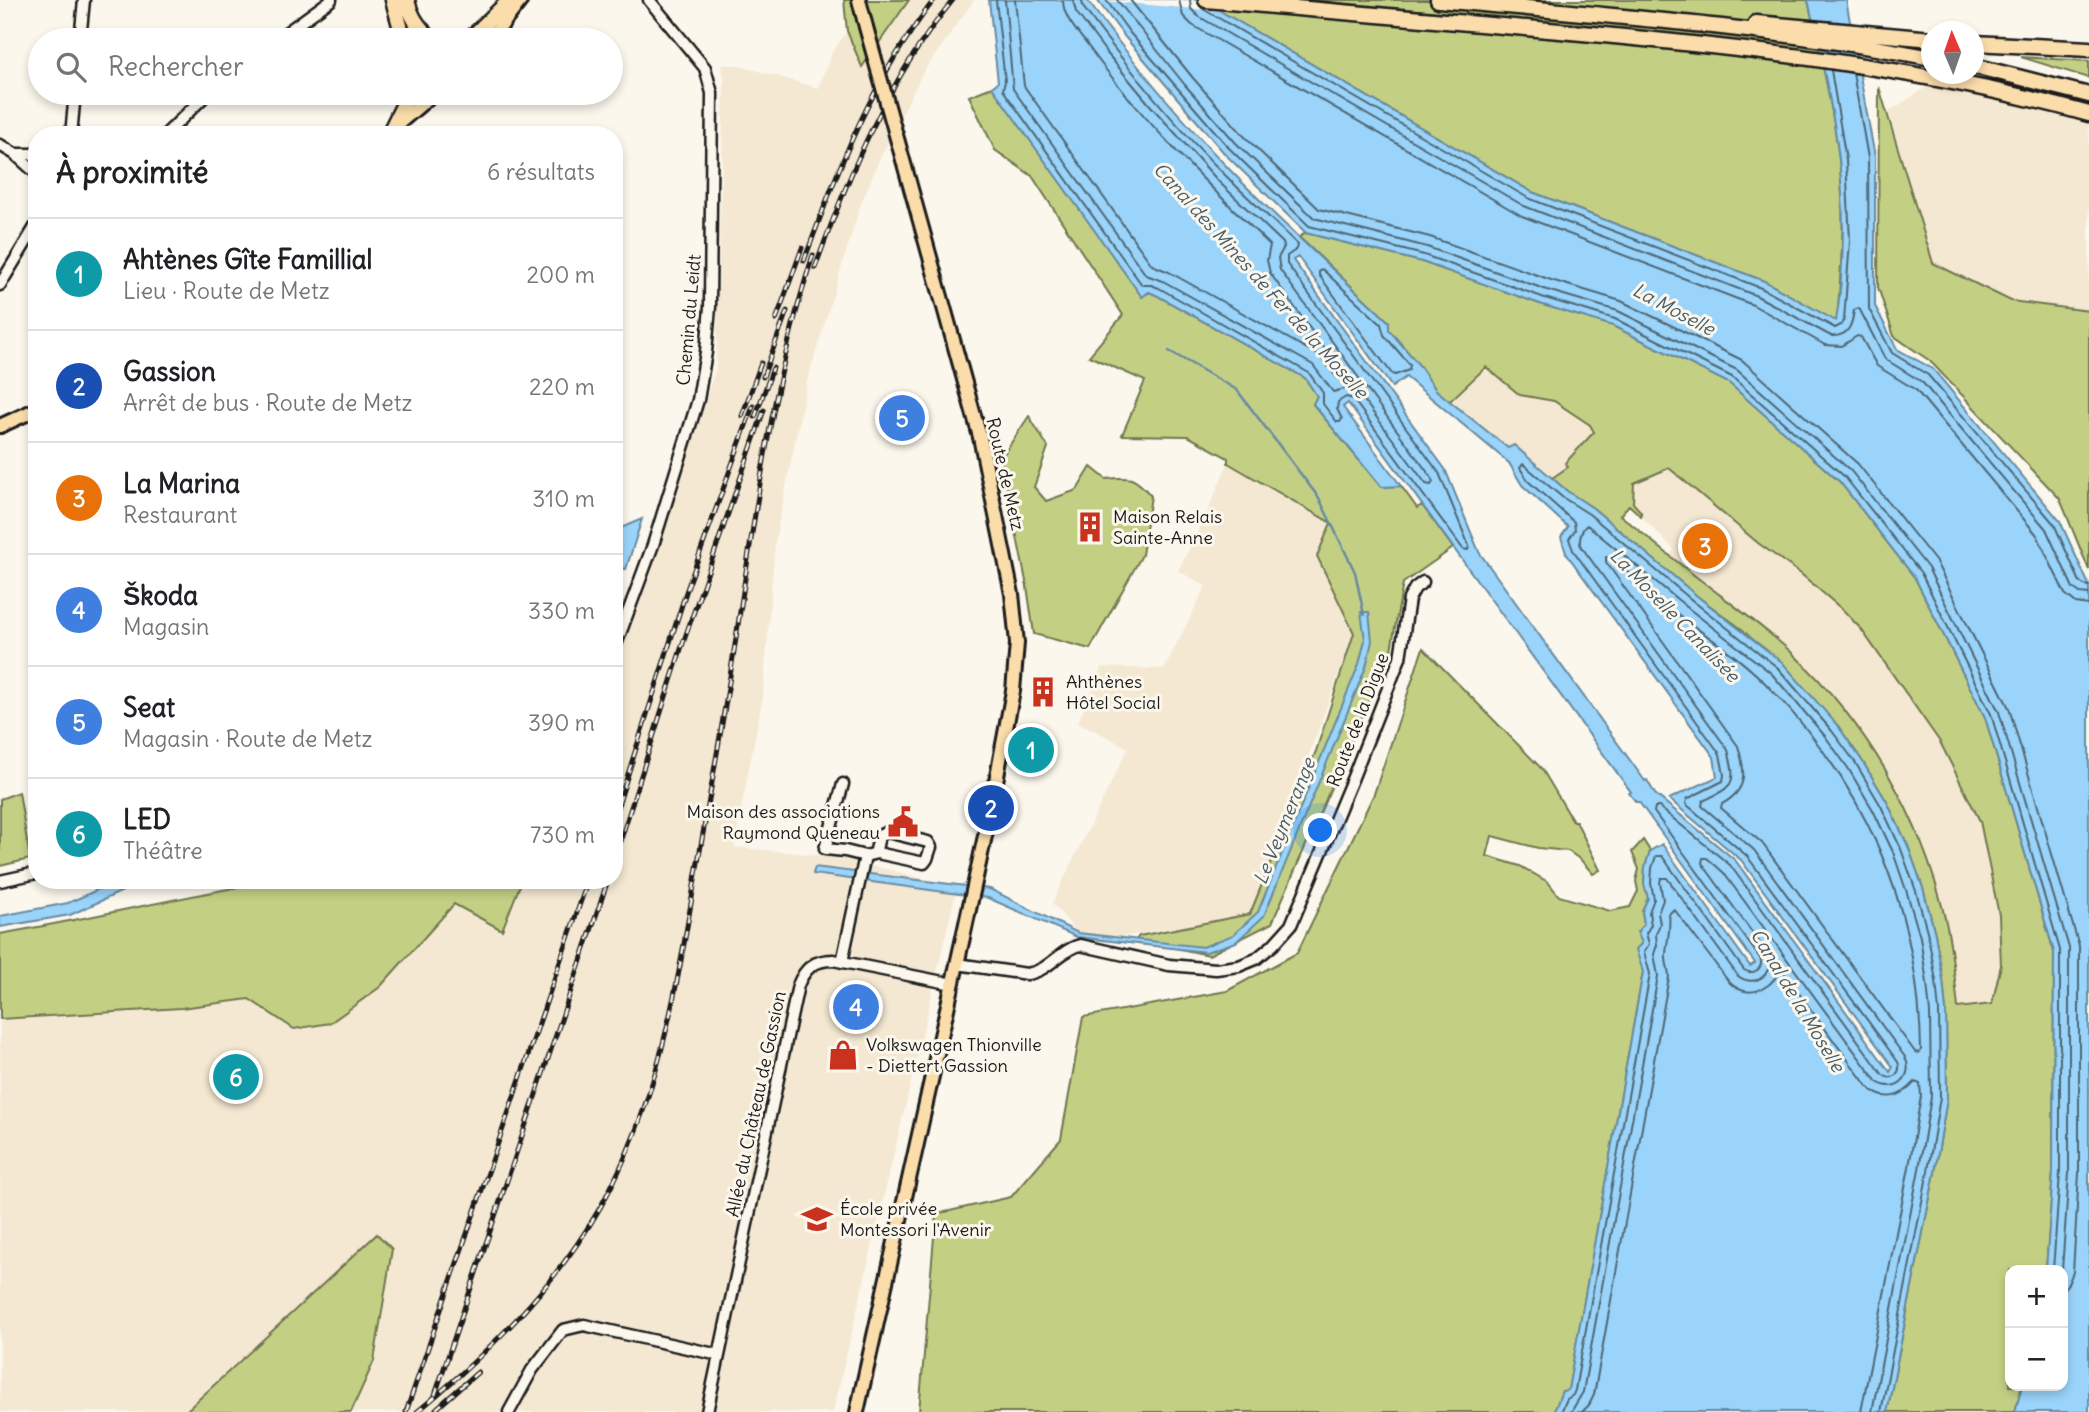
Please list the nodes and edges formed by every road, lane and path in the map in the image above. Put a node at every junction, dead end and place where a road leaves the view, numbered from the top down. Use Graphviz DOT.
graph roads {
  1 [pos="84,0"];
  2 [pos="331,0"];
  3 [pos="393,0"];
  4 [pos="407,0"];
  5 [pos="510,0"];
  6 [pos="521,0"];
  7 [pos="649,0"];
  8 [pos="859,0"];
  9 [pos="1206,0"];
  10 [pos="1438,0"];
  11 [pos="81,28"];
  12 [pos="292,28"];
  13 [pos="401,28"];
  14 [pos="419,28"];
  15 [pos="481,28"];
  16 [pos="499,28"];
  17 [pos="1921,39"];
  18 [pos="1867,40"];
  19 [pos="1984,43"];
  20 [pos="2089,48"];
  21 [pos="1921,55"];
  22 [pos="1984,69"];
  23 [pos="2089,95"];
  24 [pos="74,105"];
  25 [pos="196,105"];
  26 [pos="403,105"];
  27 [pos="420,105"];
  28 [pos="2089,114"];
  29 [pos="72,126"];
  30 [pos="174,126"];
  31 [pos="392,126"];
  32 [pos="395,126"];
  33 [pos="0,145"];
  34 [pos="15,154"];
  35 [pos="28,154"];
  36 [pos="28,166"];
  37 [pos="28,239"];
  38 [pos="0,285"];
  39 [pos="28,413"];
  40 [pos="0,426"];
  41 [pos="1423,582"];
  42 [pos="623,626"];
  43 [pos="843,784"];
  44 [pos="877,853"];
  45 [pos="865,856"];
  46 [pos="28,875"];
  47 [pos="0,881"];
  48 [pos="842,961"];
  49 [pos="957,964"];
  50 [pos="953,984"];
  51 [pos="719,1355"];
  52 [pos="509,1412"];
  53 [pos="707,1412"];
  54 [pos="857,1412"];
  1 -- 11 [label="street"];
  2 -- 12 [label="street"];
  3 -- 13 [label="highway"];
  4 -- 14 [label="highway"];
  5 -- 15 [label="highway"];
  6 -- 16 [label="main road"];
  7 -- 42 [label="street, Chemin du Leidt"];
  8 -- 49 [label="main road, Route de Metz, bridge"];
  9 -- 28 [label="highway"];
  10 -- 18 [label="highway"];
  17 -- 18 [label="highway"];
  18 -- 21 [label="highway"];
  19 -- 20 [label="highway"];
  22 -- 23 [label="highway"];
  24 -- 29 [label="street"];
  25 -- 30 [label="street"];
  26 -- 31 [label="highway"];
  27 -- 32 [label="main road"];
  33 -- 34 [label="street"];
  34 -- 35 [label="street"];
  34 -- 36 [label="street"];
  37 -- 38 [label="street"];
  39 -- 40 [label="main road"];
  41 -- 49 [label="street, Route de la Digue"];
  43 -- 45 [label="street"];
  44 -- 44 [label="street"];
  44 -- 45 [label="street"];
  45 -- 48 [label="street"];
  46 -- 47 [label="street"];
  48 -- 50 [label="street, Allée du Château de Gassion"];
  48 -- 51 [label="street, Allée du Château de Gassion"];
  49 -- 50 [label="main road, Route de Metz"];
  50 -- 54 [label="main road, Route de Metz"];
  51 -- 52 [label="street"];
  51 -- 53 [label="street, Allée du Château de Gassion"];
}
